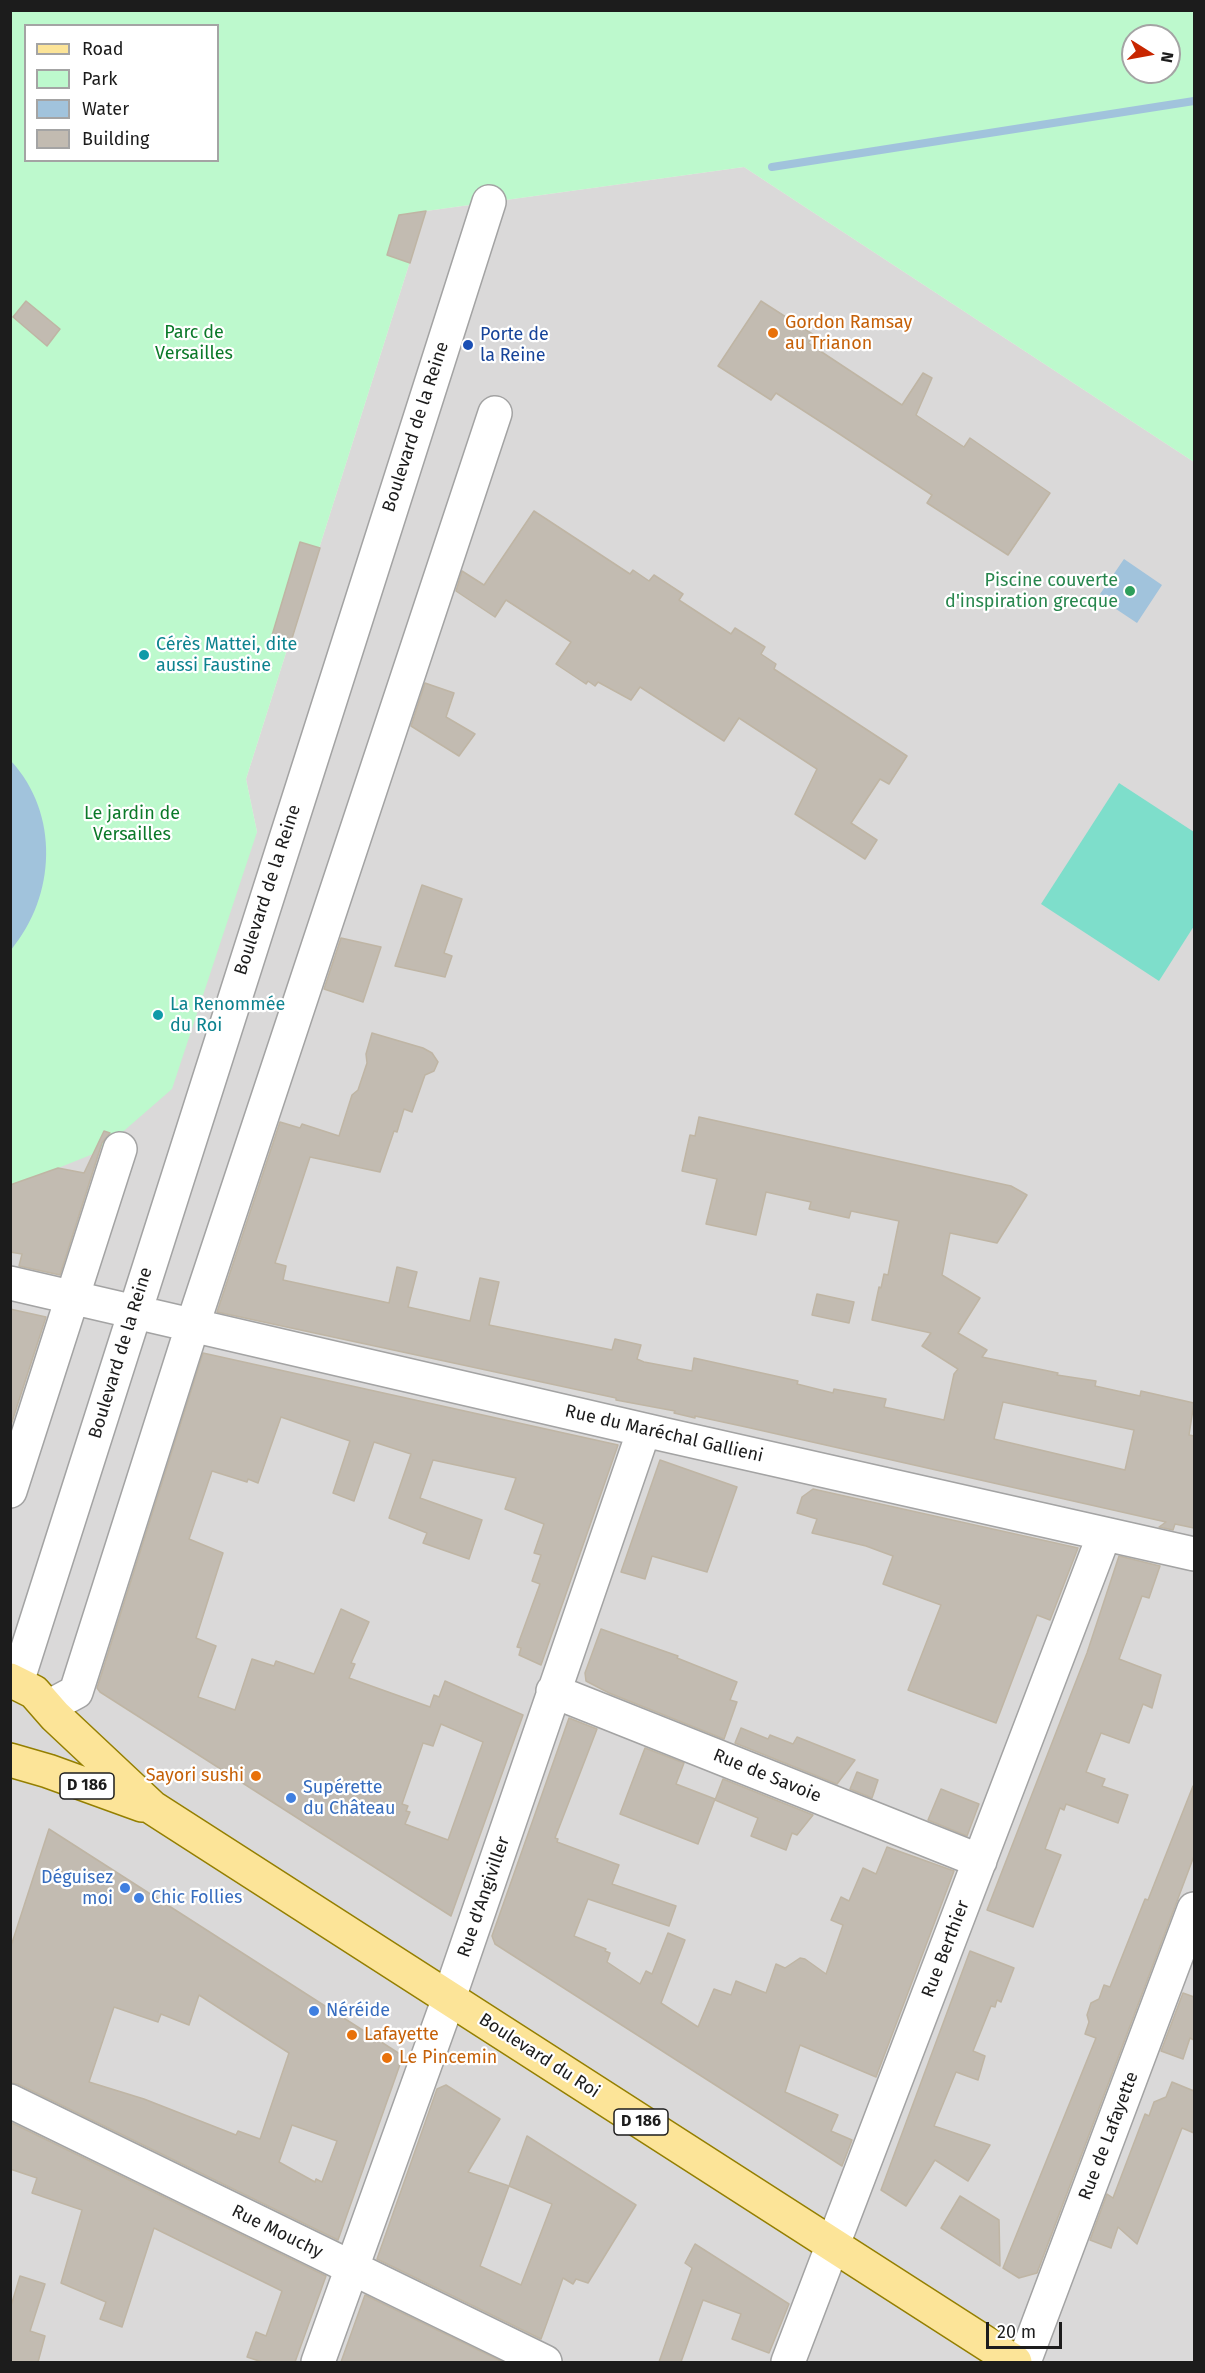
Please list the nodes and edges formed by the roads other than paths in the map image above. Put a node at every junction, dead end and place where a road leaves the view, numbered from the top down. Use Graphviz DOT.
graph roads {
  1 [pos="489,202"];
  2 [pos="495,413"];
  3 [pos="120,1149"];
  4 [pos="10,1283"];
  5 [pos="72,1297"];
  6 [pos="134,1310"];
  7 [pos="193,1324"];
  8 [pos="644,1430"];
  9 [pos="10,1491"];
  10 [pos="1104,1535"];
  11 [pos="1194,1554"];
  12 [pos="14,1681"];
  13 [pos="553,1691"];
  14 [pos="51,1712"];
  15 [pos="16,1761"];
  16 [pos="153,1808"];
  17 [pos="980,1861"];
  18 [pos="1194,1909"];
  19 [pos="449,1998"];
  20 [pos="10,2102"];
  21 [pos="833,2244"];
  22 [pos="351,2268"];
  23 [pos="318,2362"];
  24 [pos="545,2362"];
  25 [pos="788,2362"];
  26 [pos="1016,2362"];
  27 [pos="1024,2362"];
  1 -- 6 [label="street, Boulevard de la Reine"];
  2 -- 7 [label="street"];
  3 -- 5 [label="street"];
  4 -- 5 [label="street, Rue du Maréchal Gallieni"];
  5 -- 6 [label="street, Rue du Maréchal Gallieni"];
  5 -- 9 [label="street"];
  6 -- 7 [label="street, Rue du Maréchal Gallieni"];
  6 -- 12 [label="street, Boulevard de la Reine"];
  7 -- 8 [label="street, Rue du Maréchal Gallieni"];
  7 -- 14 [label="street"];
  8 -- 10 [label="street, Rue du Maréchal Gallieni"];
  8 -- 13 [label="street, Rue d'Angiviller"];
  10 -- 11 [label="street, Rue du Maréchal Gallieni"];
  10 -- 17 [label="street, Rue Berthier"];
  12 -- 14 [label="main road, Boulevard du Roi"];
  13 -- 17 [label="street, Rue de Savoie"];
  13 -- 19 [label="street, Rue d'Angiviller"];
  14 -- 15 [label="main road"];
  14 -- 16 [label="main road, Boulevard du Roi / D 186"];
  15 -- 16 [label="main road, Boulevard du Roi / D 186"];
  16 -- 19 [label="main road, Boulevard du Roi / D 186"];
  17 -- 21 [label="street, Rue Berthier"];
  18 -- 27 [label="street, Rue de Lafayette"];
  19 -- 21 [label="main road, Boulevard du Roi / D 186"];
  19 -- 22 [label="street, Rue d'Angiviller"];
  20 -- 22 [label="street, Rue Mouchy"];
  21 -- 25 [label="street, Rue Berthier"];
  21 -- 26 [label="main road, Boulevard du Roi / D 186"];
  22 -- 23 [label="street, Rue d'Angiviller"];
  22 -- 24 [label="street, Rue Mouchy"];
}
